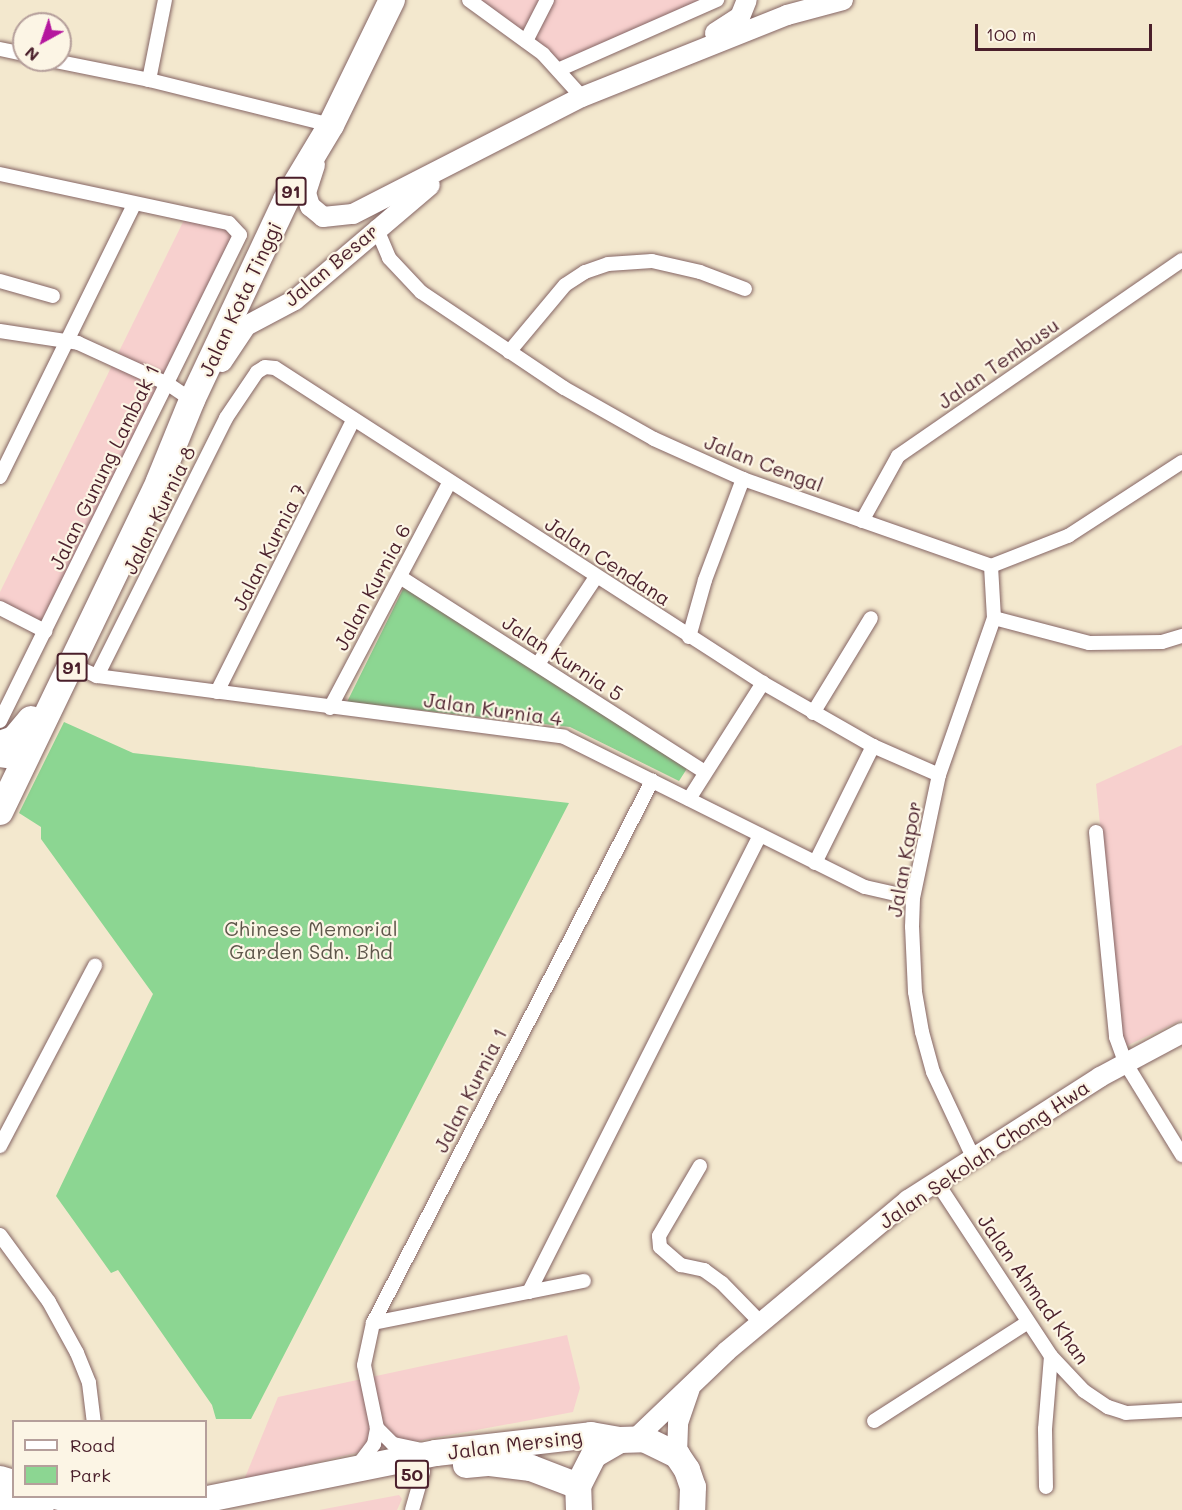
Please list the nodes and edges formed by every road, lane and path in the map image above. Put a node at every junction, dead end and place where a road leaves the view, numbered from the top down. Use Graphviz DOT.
graph roads {
  1 [pos="165,0"];
  2 [pos="392,0"];
  3 [pos="469,0"];
  4 [pos="547,0"];
  5 [pos="717,0"];
  6 [pos="747,0"];
  7 [pos="843,0"];
  8 [pos="526,41"];
  9 [pos="661,63"];
  10 [pos="72,64"];
  11 [pos="558,70"];
  12 [pos="149,80"];
  13 [pos="582,97"];
  14 [pos="331,125"];
  15 [pos="468,155"];
  16 [pos="0,174"];
  17 [pos="134,205"];
  18 [pos="376,227"];
  19 [pos="1182,260"];
  20 [pos="0,281"];
  21 [pos="745,289"];
  22 [pos="53,296"];
  23 [pos="0,331"];
  24 [pos="69,341"];
  25 [pos="509,352"];
  26 [pos="265,367"];
  27 [pos="168,384"];
  28 [pos="194,396"];
  29 [pos="354,419"];
  30 [pos="1182,462"];
  31 [pos="0,477"];
  32 [pos="743,478"];
  33 [pos="159,481"];
  34 [pos="449,483"];
  35 [pos="862,521"];
  36 [pos="991,567"];
  37 [pos="116,572"];
  38 [pos="399,577"];
  39 [pos="596,577"];
  40 [pos="0,608"];
  41 [pos="871,618"];
  42 [pos="994,618"];
  43 [pos="45,631"];
  44 [pos="1182,636"];
  45 [pos="689,637"];
  46 [pos="538,664"];
  47 [pos="73,665"];
  48 [pos="96,676"];
  49 [pos="763,683"];
  50 [pos="217,692"];
  51 [pos="330,708"];
  52 [pos="813,713"];
  53 [pos="0,721"];
  54 [pos="873,746"];
  55 [pos="8,764"];
  56 [pos="705,772"];
  57 [pos="939,775"];
  58 [pos="652,781"];
  59 [pos="689,799"];
  60 [pos="0,812"];
  61 [pos="1096,832"];
  62 [pos="760,835"];
  63 [pos="815,863"];
  64 [pos="913,898"];
  65 [pos="95,966"];
  66 [pos="1182,1033"];
  67 [pos="1126,1064"];
  68 [pos="0,1146"];
  69 [pos="1182,1155"];
  70 [pos="973,1157"];
  71 [pos="700,1166"];
  72 [pos="936,1181"];
  73 [pos="0,1235"];
  74 [pos="584,1281"];
  75 [pos="529,1292"];
  76 [pos="760,1322"];
  77 [pos="1028,1322"];
  78 [pos="373,1323"];
  79 [pos="1051,1356"];
  80 [pos="690,1386"];
  81 [pos="1182,1410"];
  82 [pos="94,1420"];
  83 [pos="874,1421"];
  84 [pos="377,1428"];
  85 [pos="627,1440"];
  86 [pos="676,1455"];
  87 [pos="429,1463"];
  88 [pos="354,1471"];
  89 [pos="1046,1487"];
  90 [pos="66,1498"];
  91 [pos="579,1498"];
  92 [pos="0,1499"];
  93 [pos="693,1499"];
  94 [pos="95,1501"];
  95 [pos="41,1510"];
  96 [pos="244,1510"];
  97 [pos="412,1510"];
  98 [pos="710,1510"];
  1 -- 12 [label="street"];
  2 -- 14 [label="highway, Jalan Kota Tinggi / 91"];
  3 -- 8 [label="street"];
  4 -- 8 [label="street"];
  5 -- 11 [label="street"];
  6 -- 9 [label="main road, Jalan Besar"];
  7 -- 9 [label="main road, Jalan Besar"];
  8 -- 11 [label="street"];
  9 -- 13 [label="main road, Jalan Besar"];
  10 -- 12 [label="street"];
  11 -- 13 [label="street"];
  12 -- 14 [label="street"];
  13 -- 15 [label="main road, Jalan Besar"];
  14 -- 15 [label="main road, Jalan Besar"];
  14 -- 28 [label="highway, Jalan Kota Tinggi / 91"];
  15 -- 18 [label="main road, Jalan Besar"];
  16 -- 17 [label="street"];
  17 -- 24 [label="street"];
  17 -- 27 [label="street, Jalan Gunung Lambak 1"];
  18 -- 25 [label="street, Jalan Cengal"];
  18 -- 33 [label="main road, Jalan Besar"];
  19 -- 35 [label="street, Jalan Tembusu"];
  20 -- 22 [label="street"];
  21 -- 25 [label="street"];
  23 -- 24 [label="street"];
  24 -- 27 [label="street"];
  24 -- 31 [label="street"];
  25 -- 32 [label="street, Jalan Cengal"];
  26 -- 29 [label="street, Jalan Cendana"];
  26 -- 48 [label="street, Jalan Kurnia 8"];
  27 -- 28 [label="street"];
  27 -- 43 [label="street, Jalan Gunung Lambak 1"];
  28 -- 33 [label="highway, Jalan Kota Tinggi / 91"];
  29 -- 34 [label="street, Jalan Cendana"];
  29 -- 50 [label="street, Jalan Kurnia 7"];
  30 -- 36 [label="street"];
  32 -- 35 [label="street, Jalan Cengal"];
  32 -- 45 [label="street"];
  33 -- 37 [label="highway, Jalan Kota Tinggi / 91"];
  34 -- 38 [label="street, Jalan Kurnia 6"];
  34 -- 39 [label="street, Jalan Cendana"];
  35 -- 36 [label="street, Jalan Cengal"];
  36 -- 42 [label="street, Jalan Kapor"];
  37 -- 47 [label="highway, Jalan Kota Tinggi / 91"];
  37 -- 55 [label="highway, Jalan Kota Tinggi / 91"];
  38 -- 46 [label="street, Jalan Kurnia 5"];
  38 -- 51 [label="street, Jalan Kurnia 6"];
  39 -- 45 [label="street, Jalan Cendana"];
  39 -- 46 [label="street"];
  40 -- 43 [label="street"];
  41 -- 52 [label="street"];
  42 -- 44 [label="street"];
  42 -- 57 [label="street, Jalan Kapor"];
  43 -- 53 [label="street, Jalan Gunung Lambak 1"];
  45 -- 49 [label="street, Jalan Cendana"];
  46 -- 56 [label="street, Jalan Kurnia 5"];
  47 -- 48 [label="street, Jalan Kurnia 4"];
  47 -- 55 [label="highway, Jalan Kota Tinggi / 91"];
  48 -- 50 [label="street, Jalan Kurnia 4"];
  49 -- 52 [label="street, Jalan Cendana"];
  49 -- 56 [label="street"];
  50 -- 51 [label="street, Jalan Kurnia 4"];
  51 -- 58 [label="street, Jalan Kurnia 4"];
  52 -- 54 [label="street, Jalan Cendana"];
  54 -- 57 [label="street, Jalan Cendana"];
  54 -- 63 [label="street"];
  55 -- 60 [label="highway, Jalan Kota Tinggi / 91"];
  56 -- 59 [label="street"];
  57 -- 64 [label="street, Jalan Kapor"];
  58 -- 59 [label="street, Jalan Kurnia 4"];
  58 -- 78 [label="street, Jalan Kurnia 1"];
  59 -- 62 [label="street, Jalan Kurnia 4"];
  61 -- 67 [label="street"];
  62 -- 63 [label="street, Jalan Kurnia 4"];
  62 -- 75 [label="street"];
  63 -- 64 [label="street, Jalan Kurnia 4"];
  64 -- 70 [label="street, Jalan Kapor"];
  65 -- 68 [label="street"];
  66 -- 67 [label="main road, Jalan Sekolah Chong Hwa"];
  67 -- 69 [label="street"];
  67 -- 70 [label="main road, Jalan Sekolah Chong Hwa"];
  70 -- 72 [label="main road, Jalan Sekolah Chong Hwa"];
  71 -- 76 [label="street"];
  72 -- 76 [label="main road, Jalan Sekolah Chong Hwa"];
  72 -- 77 [label="street, Jalan Ahmad Khan"];
  73 -- 82 [label="street"];
  74 -- 75 [label="street"];
  75 -- 78 [label="street"];
  76 -- 80 [label="main road, Jalan Sekolah Chong Hwa"];
  77 -- 79 [label="street, Jalan Ahmad Khan"];
  77 -- 83 [label="street"];
  78 -- 84 [label="street, Jalan Kurnia 1"];
  79 -- 81 [label="street, Jalan Ahmad Khan"];
  79 -- 89 [label="street"];
  80 -- 85 [label="main road, Jalan Sekolah Chong Hwa"];
  80 -- 86 [label="main road, Jalan Sekolah Chong Hwa"];
  84 -- 87 [label="street"];
  84 -- 88 [label="street"];
  85 -- 86 [label="highway, 50"];
  85 -- 87 [label="highway, Jalan Mersing / 50"];
  85 -- 91 [label="highway, 50"];
  86 -- 93 [label="highway"];
  87 -- 88 [label="highway, Jalan Mersing / 50"];
  87 -- 91 [label="highway, Jalan Mersing / 50"];
  87 -- 96 [label="highway, Jalan Mersing / 50"];
  87 -- 97 [label="street"];
  88 -- 94 [label="highway, Jalan Mersing / 50"];
  90 -- 94 [label="highway, Jalan Mersing / 50"];
  92 -- 95 [label="highway"];
  93 -- 98 [label="highway"];
}
